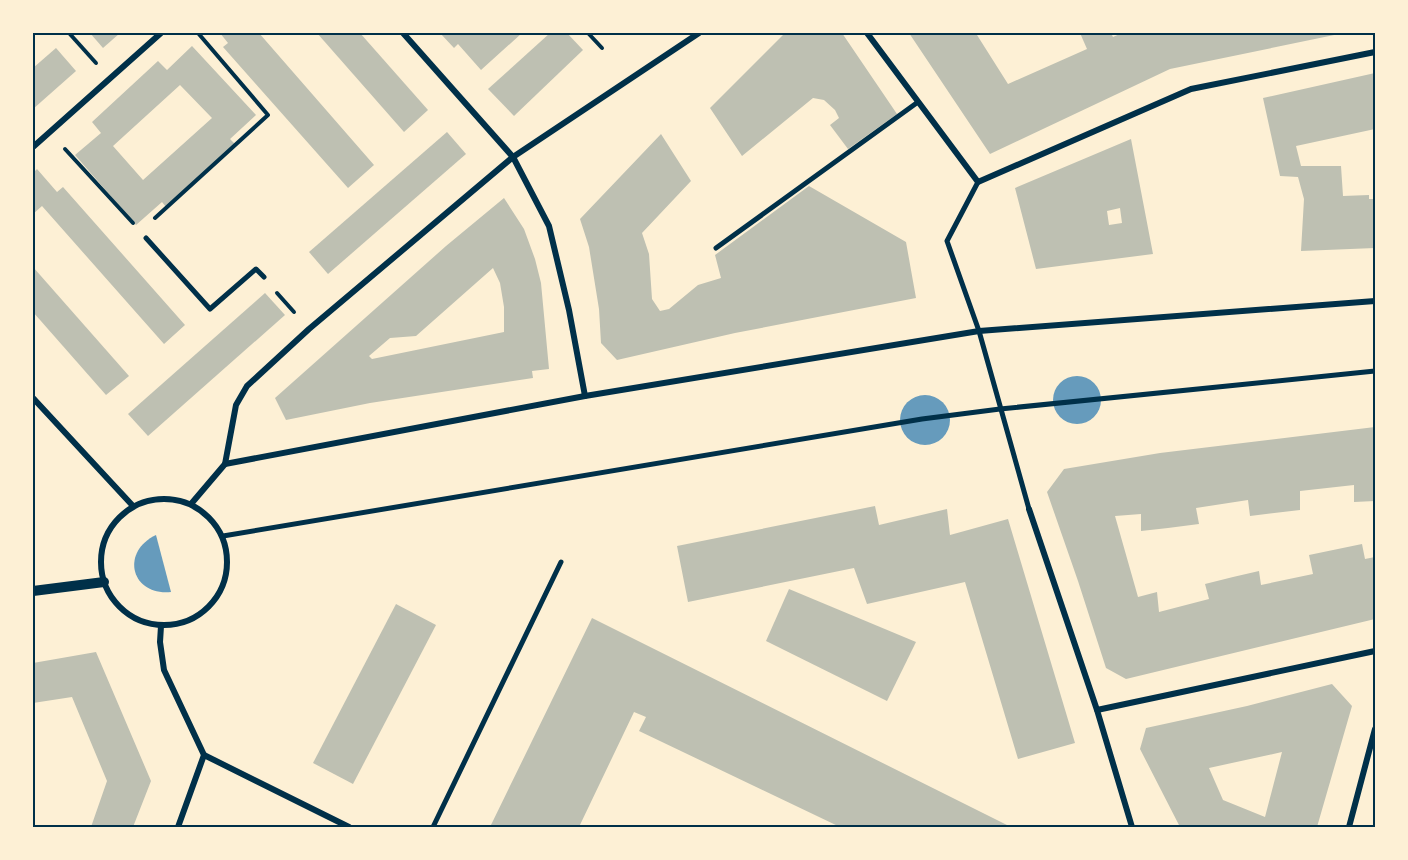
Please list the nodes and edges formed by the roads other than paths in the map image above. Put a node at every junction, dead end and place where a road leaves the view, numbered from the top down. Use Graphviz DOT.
graph roads {
  1 [pos="161,33"];
  2 [pos="403,33"];
  3 [pos="699,33"];
  4 [pos="867,33"];
  5 [pos="1375,52"];
  6 [pos="918,102"];
  7 [pos="33,147"];
  8 [pos="513,157"];
  9 [pos="978,182"];
  10 [pos="146,238"];
  11 [pos="716,248"];
  12 [pos="264,277"];
  13 [pos="1375,301"];
  14 [pos="979,332"];
  15 [pos="1375,371"];
  16 [pos="585,396"];
  17 [pos="33,398"];
  18 [pos="1000,408"];
  19 [pos="225,464"];
  20 [pos="191,504"];
  21 [pos="133,507"];
  22 [pos="1029,509"];
  23 [pos="223,536"];
  24 [pos="561,562"];
  25 [pos="104,582"];
  26 [pos="33,591"];
  27 [pos="161,626"];
  28 [pos="1375,651"];
  29 [pos="1097,710"];
  30 [pos="1375,729"];
  31 [pos="204,755"];
  32 [pos="178,827"];
  33 [pos="349,827"];
  34 [pos="433,827"];
  35 [pos="1132,827"];
  36 [pos="1349,827"];
  1 -- 7 [label="street"];
  2 -- 8 [label="street"];
  3 -- 8 [label="street"];
  4 -- 6 [label="street"];
  5 -- 9 [label="street"];
  6 -- 9 [label="street"];
  6 -- 11 [label="street"];
  8 -- 16 [label="street"];
  8 -- 19 [label="street"];
  9 -- 14 [label="street"];
  10 -- 12 [label="street"];
  13 -- 14 [label="street"];
  14 -- 16 [label="street"];
  14 -- 18 [label="street"];
  15 -- 18 [label="street"];
  16 -- 19 [label="street"];
  17 -- 21 [label="street"];
  18 -- 22 [label="street"];
  18 -- 23 [label="street"];
  19 -- 20 [label="street"];
  20 -- 21 [label="street"];
  20 -- 23 [label="street"];
  21 -- 25 [label="street"];
  22 -- 29 [label="street"];
  23 -- 27 [label="street"];
  24 -- 34 [label="street"];
  25 -- 26 [label="street"];
  25 -- 27 [label="street"];
  27 -- 31 [label="street"];
  28 -- 29 [label="street"];
  29 -- 35 [label="street"];
  30 -- 36 [label="street"];
  31 -- 32 [label="street"];
  31 -- 33 [label="street"];
}
